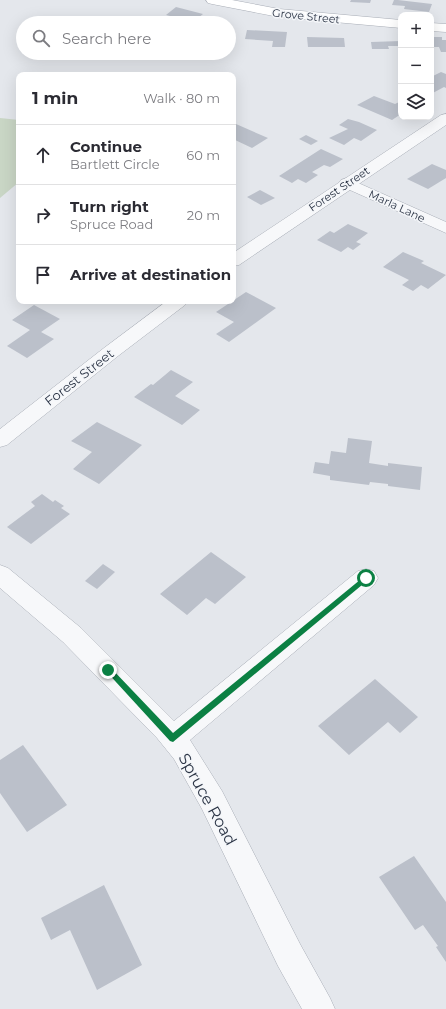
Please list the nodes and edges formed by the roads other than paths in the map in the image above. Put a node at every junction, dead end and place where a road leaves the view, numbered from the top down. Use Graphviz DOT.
graph roads {
  1 [pos="212,0"];
  2 [pos="398,24"];
  3 [pos="434,27"];
  4 [pos="446,28"];
  5 [pos="446,118"];
  6 [pos="347,183"];
  7 [pos="446,228"];
  8 [pos="236,257"];
  9 [pos="175,304"];
  10 [pos="0,440"];
  11 [pos="0,574"];
  12 [pos="366,578"];
  13 [pos="173,738"];
  14 [pos="319,1009"];
  1 -- 2 [label="main road, Grove Street"];
  3 -- 4 [label="main road"];
  5 -- 6 [label="street, Forest Street"];
  6 -- 7 [label="street, Marla Lane"];
  6 -- 8 [label="street, Forest Street"];
  9 -- 10 [label="street, Forest Street"];
  11 -- 13 [label="street, Spruce Road"];
  12 -- 13 [label="street"];
  13 -- 14 [label="street, Spruce Road"];
}
